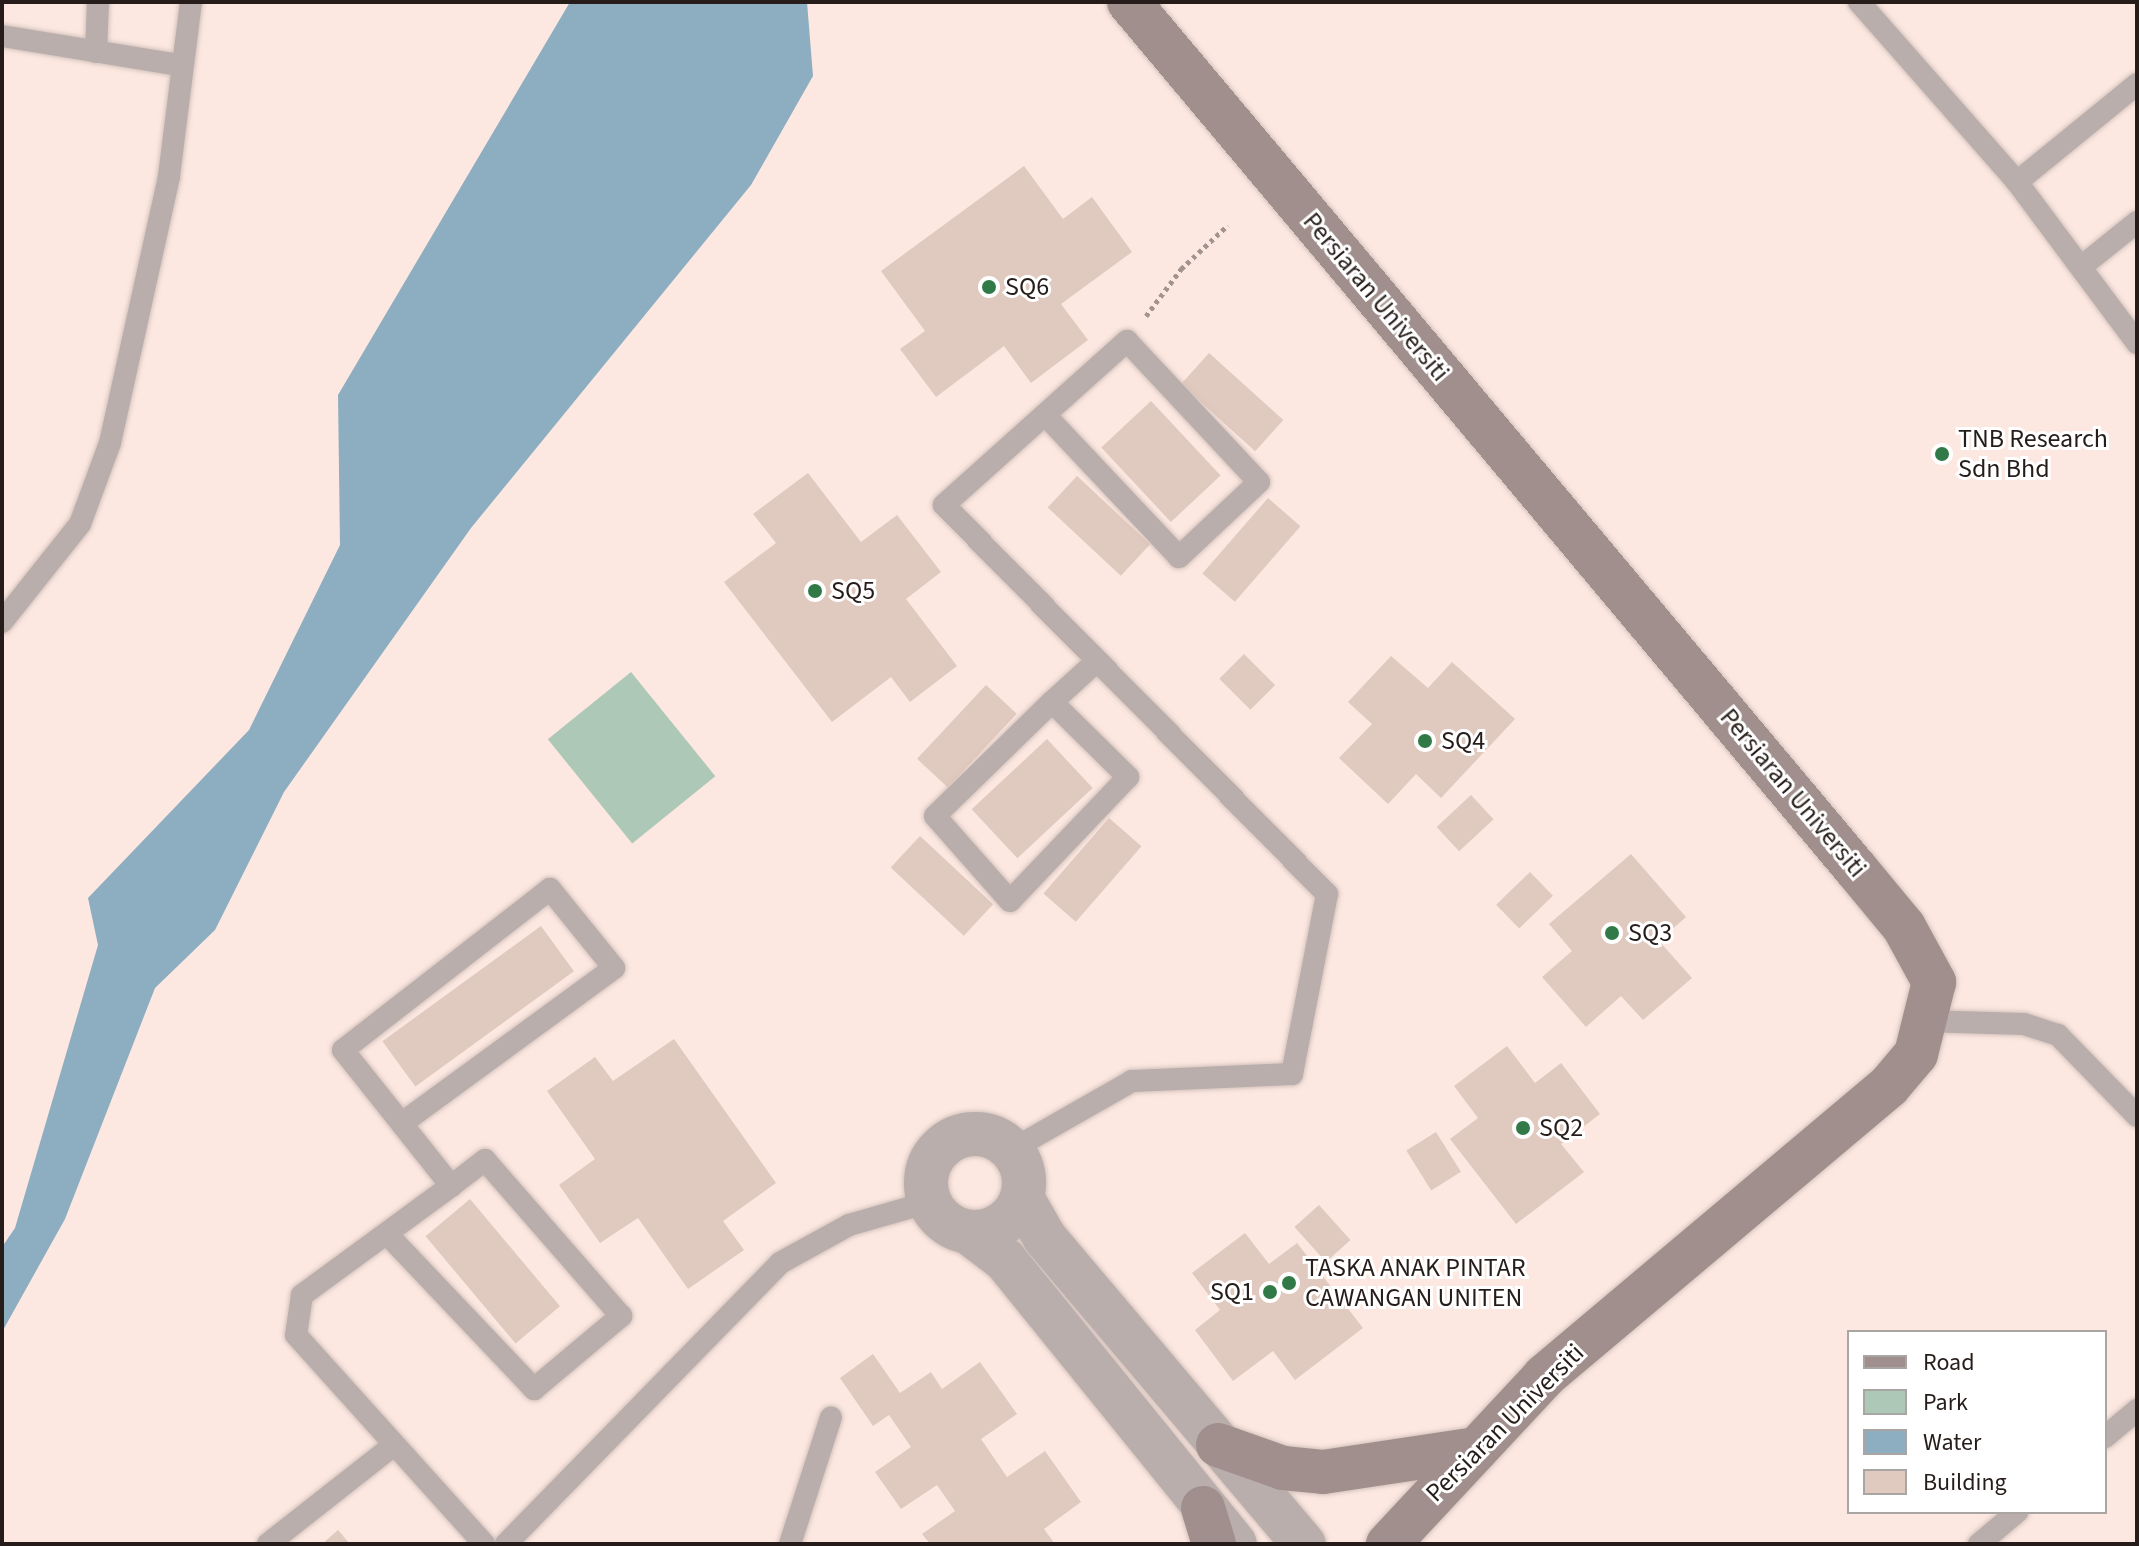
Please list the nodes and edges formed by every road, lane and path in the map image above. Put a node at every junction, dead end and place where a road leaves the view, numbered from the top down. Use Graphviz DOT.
graph roads {
  1 [pos="98,2"];
  2 [pos="191,2"];
  3 [pos="1129,2"];
  4 [pos="1859,2"];
  5 [pos="2,36"];
  6 [pos="96,52"];
  7 [pos="180,65"];
  8 [pos="2137,84"];
  9 [pos="2017,182"];
  10 [pos="2137,222"];
  11 [pos="1228,225"];
  12 [pos="2081,267"];
  13 [pos="1127,341"];
  14 [pos="2137,343"];
  15 [pos="1047,417"];
  16 [pos="2,622"];
  17 [pos="1097,661"];
  18 [pos="1052,702"];
  19 [pos="1923,1021"];
  20 [pos="2137,1116"];
  21 [pos="405,1121"];
  22 [pos="1011,1150"];
  23 [pos="451,1186"];
  24 [pos="1022,1198"];
  25 [pos="929,1202"];
  26 [pos="968,1232"];
  27 [pos="387,1234"];
  28 [pos="2137,1410"];
  29 [pos="831,1417"];
  30 [pos="2107,1435"];
  31 [pos="394,1445"];
  32 [pos="1218,1445"];
  33 [pos="1476,1449"];
  34 [pos="2015,1514"];
  35 [pos="1209,1526"];
  36 [pos="276,1541"];
  37 [pos="484,1544"];
  38 [pos="506,1544"];
  39 [pos="790,1544"];
  40 [pos="1235,1544"];
  41 [pos="1304,1544"];
  42 [pos="1388,1544"];
  43 [pos="1979,1544"];
  1 -- 6 [label="lane"];
  2 -- 7 [label="lane"];
  3 -- 19 [label="street, Persiaran Universiti"];
  4 -- 9 [label="lane"];
  5 -- 6 [label="lane"];
  6 -- 7 [label="lane"];
  7 -- 16 [label="lane"];
  8 -- 9 [label="lane"];
  9 -- 12 [label="lane"];
  10 -- 12 [label="lane"];
  11 -- 13 [label="path"];
  12 -- 14 [label="lane"];
  13 -- 15 [label="lane"];
  13 -- 15 [label="lane"];
  15 -- 17 [label="lane"];
  17 -- 18 [label="lane"];
  17 -- 22 [label="lane"];
  18 -- 18 [label="lane"];
  19 -- 20 [label="lane"];
  19 -- 33 [label="street, Persiaran Universiti"];
  21 -- 21 [label="lane"];
  21 -- 23 [label="lane"];
  22 -- 24 [label="street"];
  22 -- 25 [label="street"];
  23 -- 27 [label="lane"];
  23 -- 27 [label="lane"];
  24 -- 26 [label="street"];
  24 -- 32 [label="street"];
  25 -- 26 [label="street"];
  25 -- 38 [label="lane"];
  26 -- 35 [label="street"];
  27 -- 31 [label="lane"];
  28 -- 30 [label="lane"];
  29 -- 39 [label="lane"];
  31 -- 36 [label="lane"];
  31 -- 37 [label="lane"];
  32 -- 33 [label="street"];
  32 -- 41 [label="street"];
  33 -- 42 [label="street, Persiaran Universiti"];
  34 -- 43 [label="lane"];
  35 -- 40 [label="street"];
}
